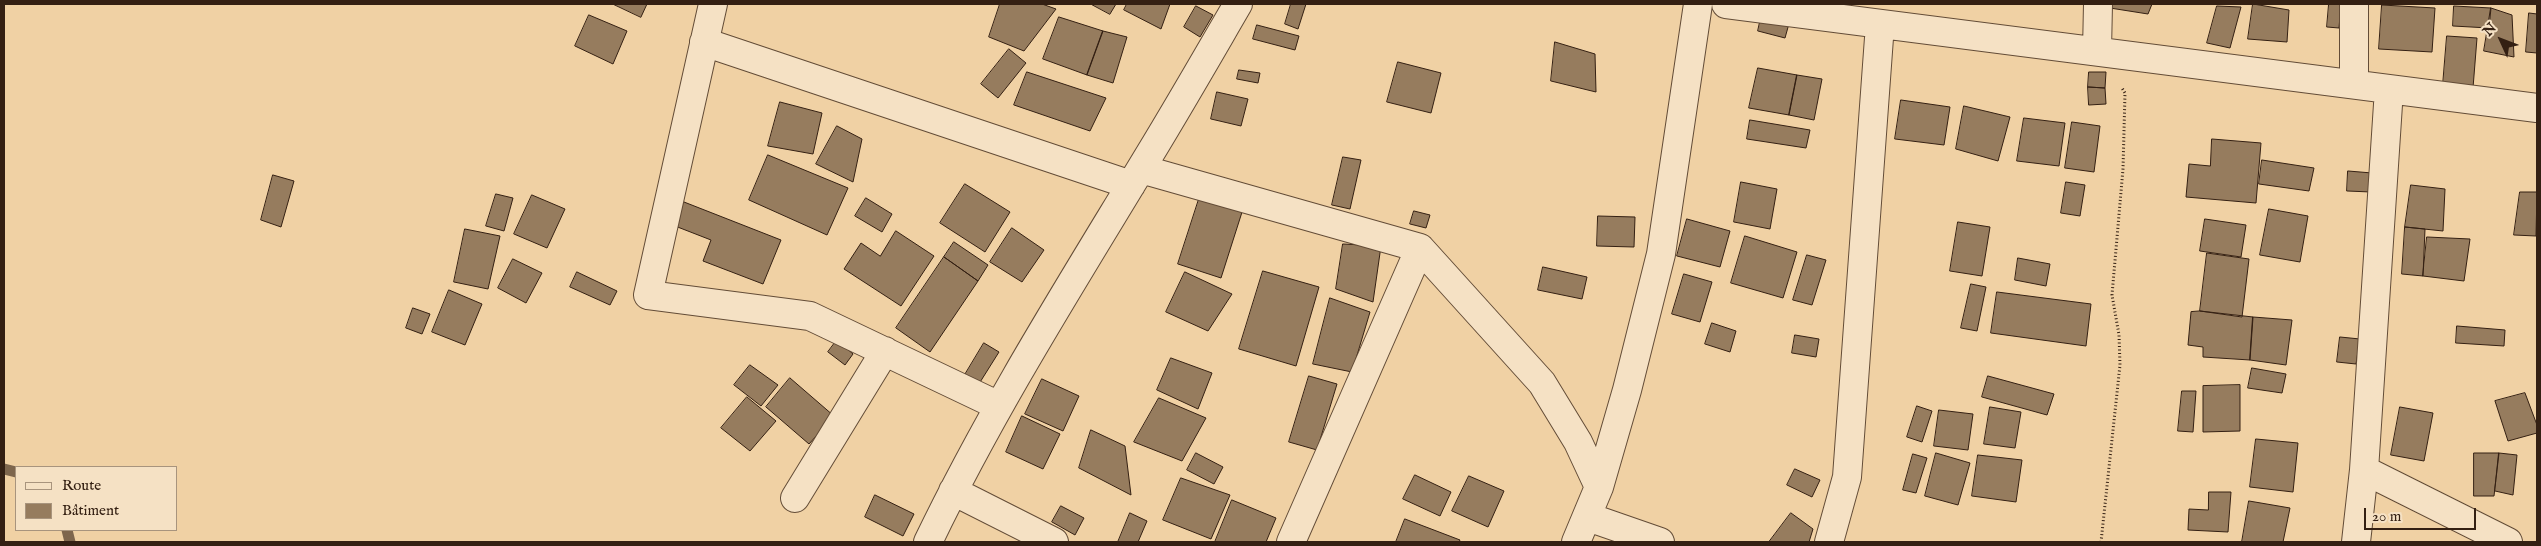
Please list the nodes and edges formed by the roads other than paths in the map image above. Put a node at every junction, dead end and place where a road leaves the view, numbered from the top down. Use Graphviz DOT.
graph roads {
  1 [pos="713,4"];
  2 [pos="1238,4"];
  3 [pos="1698,4"];
  4 [pos="1726,4"];
  5 [pos="2098,4"];
  6 [pos="2354,4"];
  7 [pos="1880,24"];
  8 [pos="704,42"];
  9 [pos="2097,51"];
  10 [pos="2354,84"];
  11 [pos="2389,89"];
  12 [pos="2537,108"];
  13 [pos="1136,177"];
  14 [pos="1420,248"];
  15 [pos="885,351"];
  16 [pos="999,406"];
  17 [pos="2364,470"];
  18 [pos="1599,487"];
  19 [pos="953,491"];
  20 [pos="795,498"];
  21 [pos="1588,517"];
  22 [pos="928,542"];
  23 [pos="1054,542"];
  24 [pos="1291,542"];
  25 [pos="1576,542"];
  26 [pos="1660,542"];
  27 [pos="1829,542"];
  28 [pos="2356,542"];
  29 [pos="2508,542"];
  1 -- 8 [label="street"];
  2 -- 13 [label="street"];
  3 -- 18 [label="street"];
  4 -- 7 [label="street"];
  5 -- 9 [label="street"];
  6 -- 10 [label="street"];
  7 -- 9 [label="street"];
  7 -- 27 [label="street"];
  8 -- 13 [label="street"];
  8 -- 15 [label="street"];
  9 -- 10 [label="street"];
  10 -- 11 [label="street"];
  11 -- 12 [label="street"];
  11 -- 17 [label="street"];
  13 -- 14 [label="street"];
  13 -- 16 [label="street"];
  14 -- 18 [label="street"];
  14 -- 24 [label="street"];
  15 -- 16 [label="street"];
  15 -- 20 [label="street"];
  16 -- 19 [label="street"];
  17 -- 28 [label="street"];
  17 -- 29 [label="street"];
  18 -- 21 [label="street"];
  19 -- 22 [label="street"];
  19 -- 23 [label="street"];
  21 -- 25 [label="street"];
  21 -- 26 [label="street"];
}
